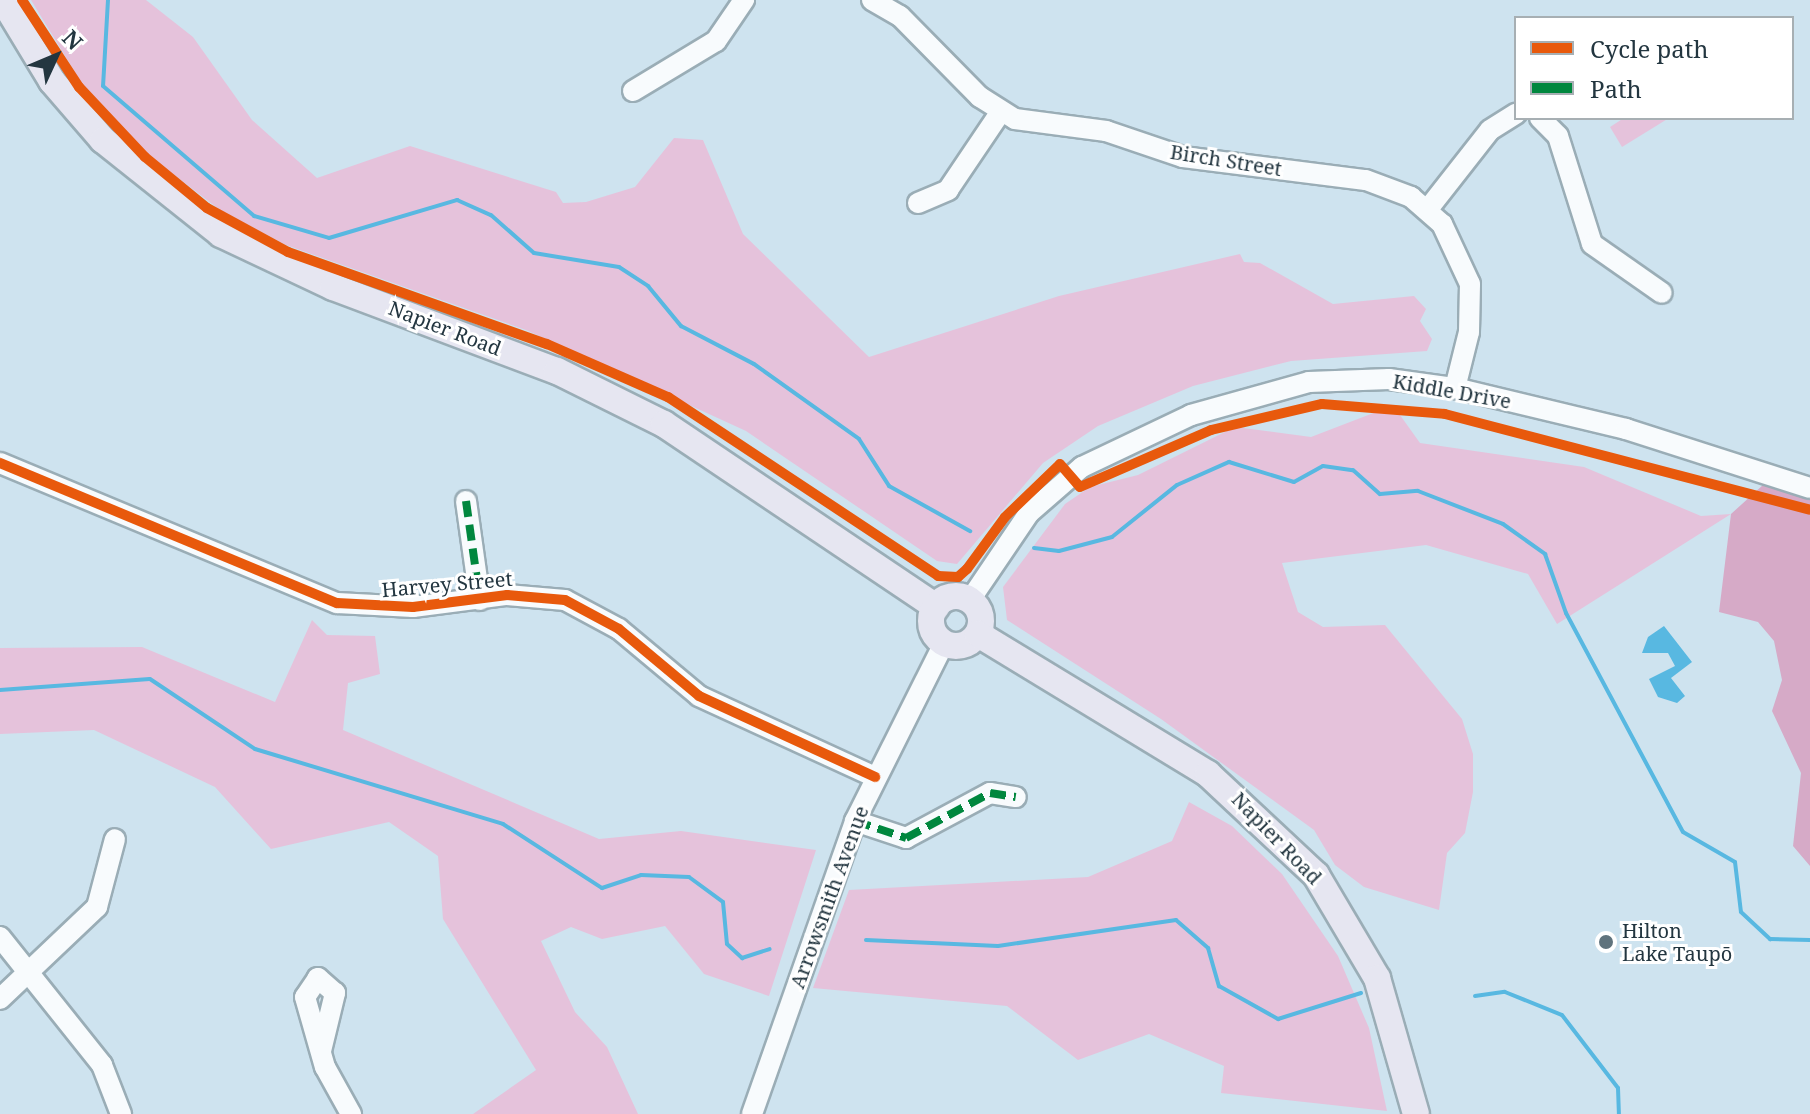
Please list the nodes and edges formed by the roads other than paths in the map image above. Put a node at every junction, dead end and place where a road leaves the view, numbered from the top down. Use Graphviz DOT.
graph roads {
  1 [pos="3,0"];
  2 [pos="744,0"];
  3 [pos="880,2"];
  4 [pos="633,91"];
  5 [pos="1000,113"];
  6 [pos="1514,115"];
  7 [pos="1542,120"];
  8 [pos="918,203"];
  9 [pos="1428,209"];
  10 [pos="1662,293"];
  11 [pos="1455,388"];
  12 [pos="0,463"];
  13 [pos="1810,488"];
  14 [pos="466,501"];
  15 [pos="480,600"];
  16 [pos="970,600"];
  17 [pos="936,607"];
  18 [pos="978,634"];
  19 [pos="944,643"];
  20 [pos="875,777"];
  21 [pos="1016,797"];
  22 [pos="855,821"];
  23 [pos="115,839"];
  24 [pos="0,937"];
  25 [pos="25,969"];
  26 [pos="0,999"];
  27 [pos="321,1051"];
  28 [pos="121,1114"];
  29 [pos="351,1114"];
  30 [pos="752,1114"];
  31 [pos="1416,1114"];
  1 -- 17 [label="main road, Napier Road"];
  2 -- 4 [label="street"];
  3 -- 5 [label="street"];
  5 -- 8 [label="street"];
  5 -- 9 [label="street, Birch Street"];
  6 -- 9 [label="street"];
  7 -- 10 [label="street"];
  9 -- 11 [label="street, Birch Street"];
  11 -- 13 [label="street, Kiddle Drive"];
  11 -- 16 [label="street, Kiddle Drive"];
  12 -- 15 [label="street, Harvey Street"];
  14 -- 15 [label="street"];
  15 -- 20 [label="street, Harvey Street"];
  16 -- 17 [label="main road"];
  16 -- 18 [label="main road"];
  17 -- 19 [label="main road"];
  18 -- 19 [label="main road"];
  18 -- 31 [label="main road, Napier Road"];
  19 -- 20 [label="street, Arrowsmith Avenue"];
  20 -- 22 [label="street, Arrowsmith Avenue"];
  21 -- 22 [label="street"];
  22 -- 30 [label="street, Arrowsmith Avenue"];
  23 -- 25 [label="street"];
  24 -- 25 [label="street"];
  25 -- 26 [label="street"];
  25 -- 28 [label="street"];
  27 -- 29 [label="street"];
}
